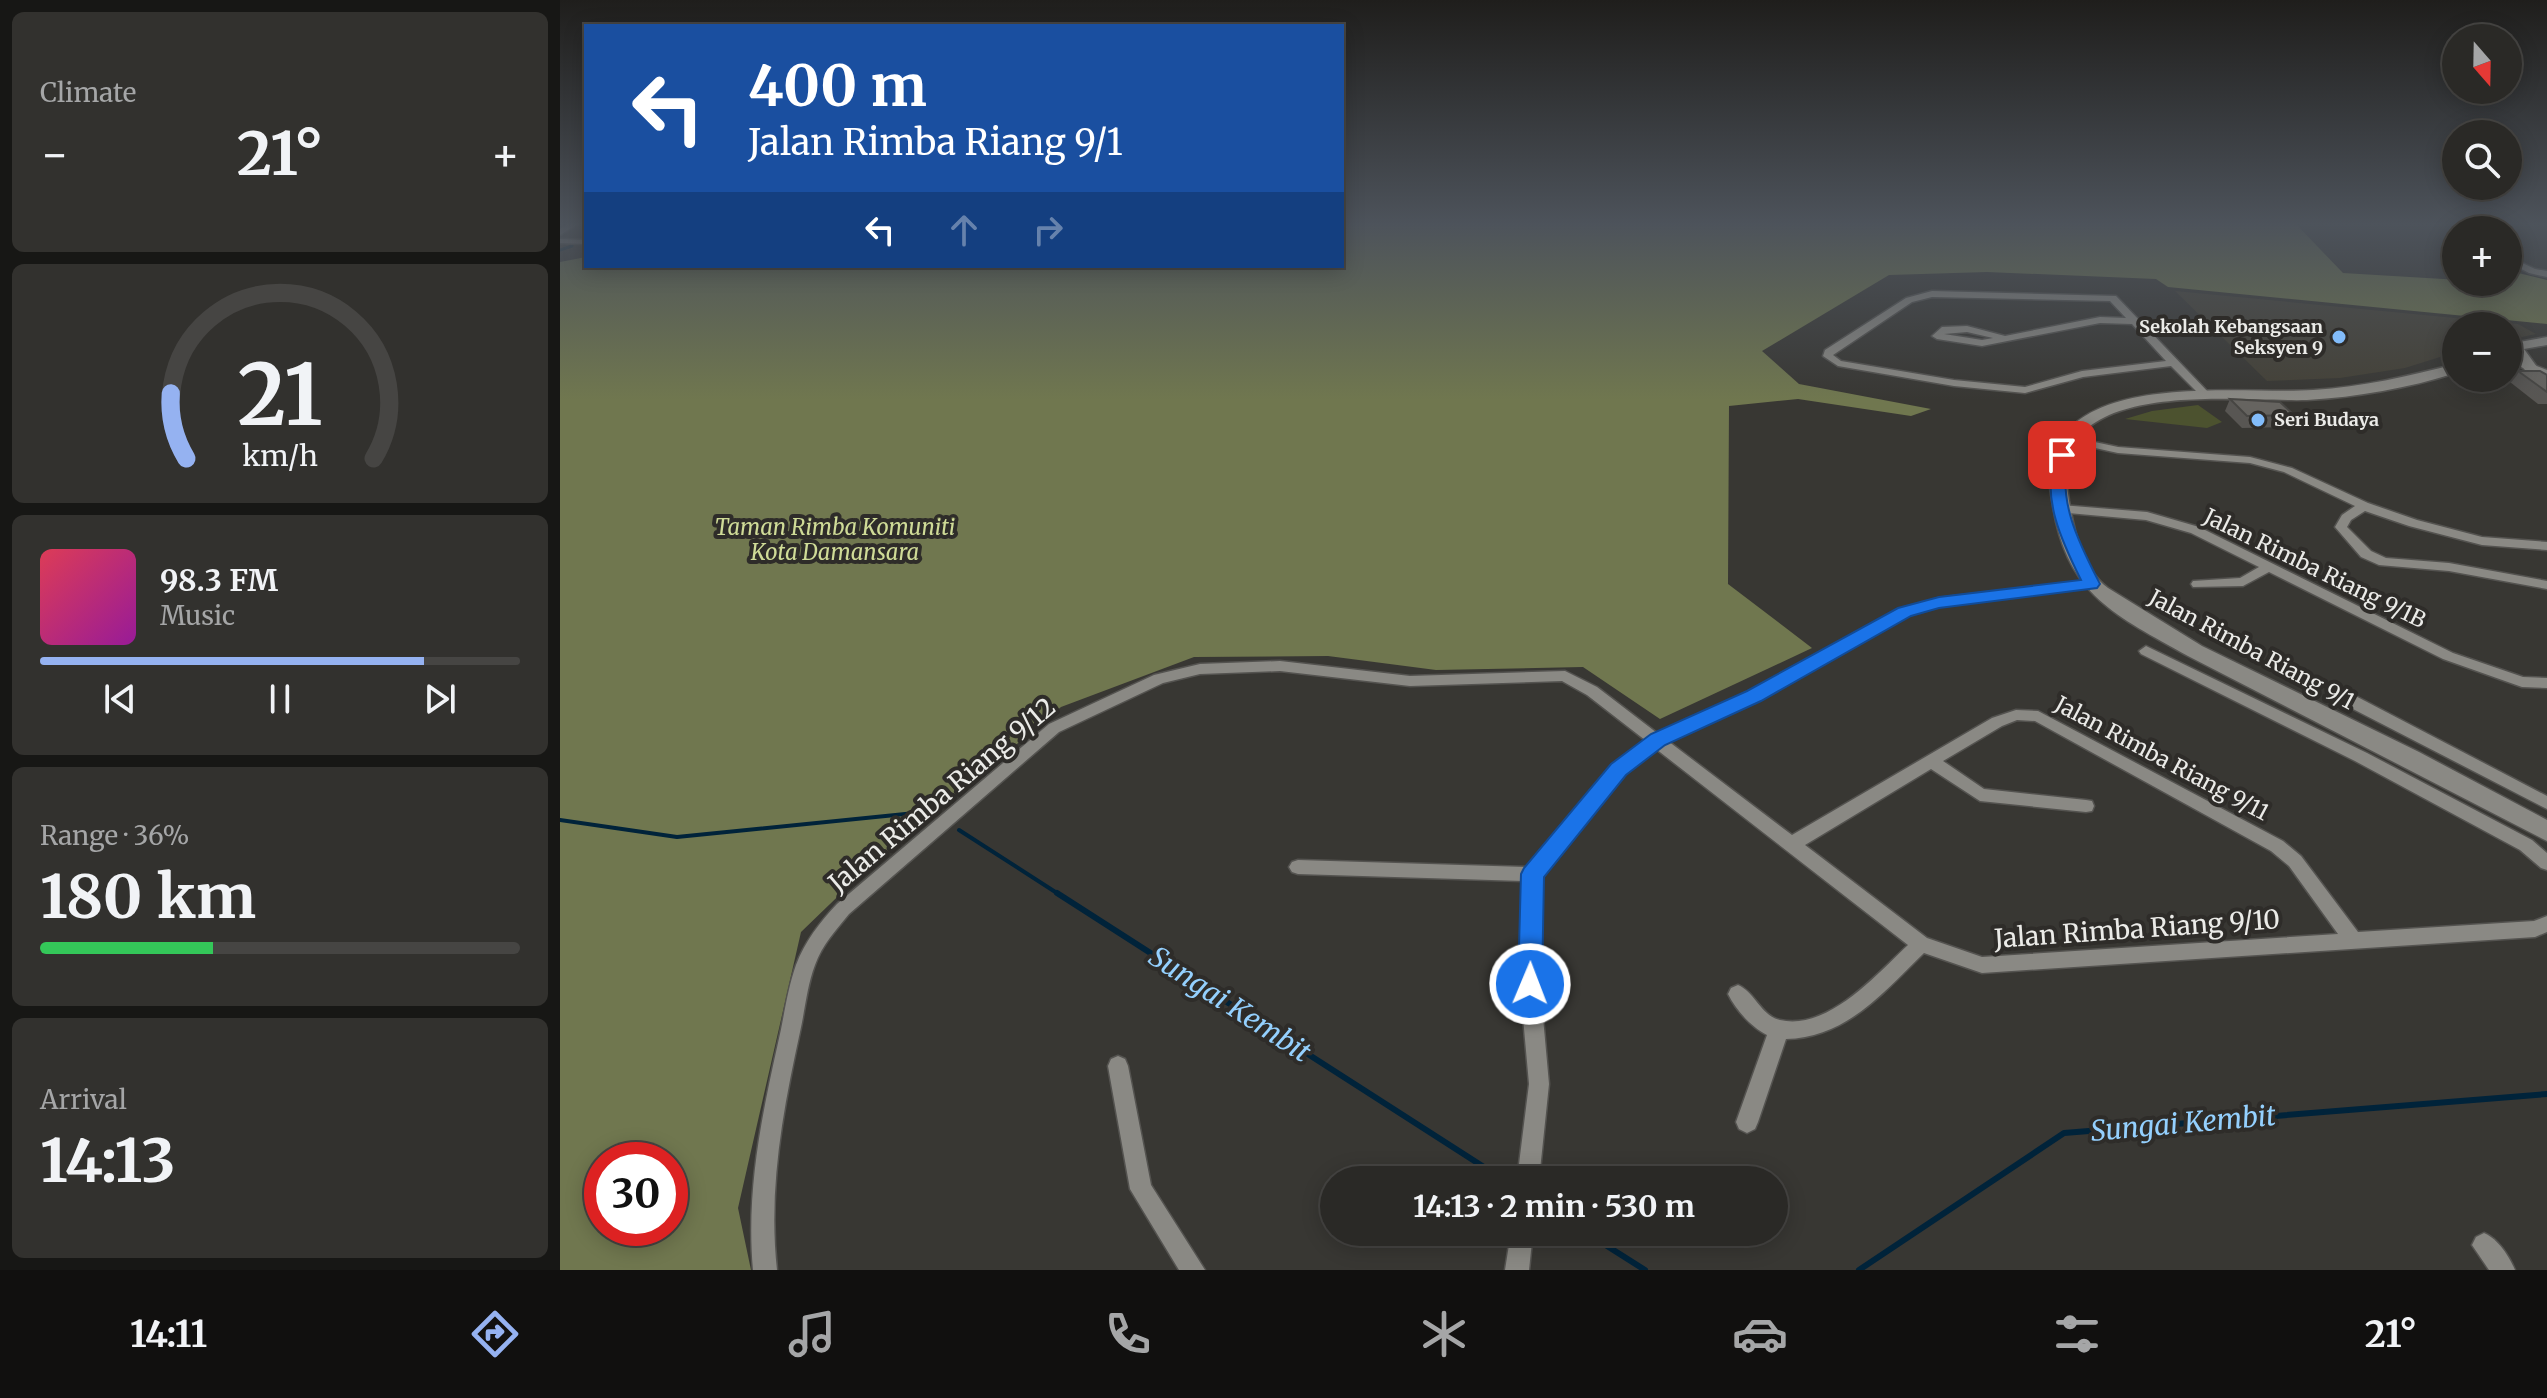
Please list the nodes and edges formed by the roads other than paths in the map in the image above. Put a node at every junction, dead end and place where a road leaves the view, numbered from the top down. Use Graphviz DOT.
graph roads {
  1 [pos="2137,321"];
  2 [pos="2001,337"];
  3 [pos="2547,341"];
  4 [pos="2522,354"];
  5 [pos="2522,361"];
  6 [pos="2173,363"];
  7 [pos="2442,363"];
  8 [pos="2442,372"];
  9 [pos="2547,374"];
  10 [pos="2307,390"];
  11 [pos="2205,394"];
  12 [pos="2067,439"];
  13 [pos="2364,506"];
  14 [pos="2061,509"];
  15 [pos="2547,546"];
  16 [pos="2270,566"];
  17 [pos="2198,584"];
  18 [pos="2085,585"];
  19 [pos="2547,585"];
  20 [pos="2146,651"];
  21 [pos="2547,683"];
  22 [pos="2344,695"];
  23 [pos="1658,739"];
  24 [pos="1931,761"];
  25 [pos="2547,803"];
  26 [pos="2086,806"];
  27 [pos="2547,831"];
  28 [pos="1792,844"];
  29 [pos="2547,863"];
  30 [pos="1298,867"];
  31 [pos="1532,874"];
  32 [pos="2547,924"];
  33 [pos="2354,941"];
  34 [pos="1921,944"];
  35 [pos="1738,994"];
  36 [pos="1779,1030"];
  37 [pos="1118,1066"];
  38 [pos="1747,1122"];
  39 [pos="1530,1166"];
  40 [pos="2484,1245"];
  41 [pos="1520,1246"];
  42 [pos="765,1270"];
  43 [pos="1193,1270"];
  44 [pos="1517,1270"];
  45 [pos="2503,1270"];
  1 -- 2 [label="street"];
  1 -- 6 [label="street"];
  1 -- 6 [label="street"];
  2 -- 2 [label="street"];
  3 -- 4 [label="street"];
  5 -- 9 [label="street"];
  6 -- 11 [label="street"];
  7 -- 10 [label="street"];
  8 -- 10 [label="street"];
  10 -- 11 [label="street"];
  11 -- 12 [label="street"];
  12 -- 13 [label="street"];
  12 -- 14 [label="street, Jalan Rimba Riang 9/1"];
  13 -- 15 [label="street"];
  13 -- 19 [label="street"];
  14 -- 16 [label="street, Jalan Rimba Riang 9/1B"];
  14 -- 18 [label="street, Jalan Rimba Riang 9/1"];
  16 -- 17 [label="street"];
  16 -- 21 [label="street, Jalan Rimba Riang 9/1B"];
  18 -- 23 [label="street"];
  18 -- 27 [label="street, Jalan Rimba Riang 9/1"];
  20 -- 29 [label="street"];
  22 -- 25 [label="street"];
  23 -- 28 [label="street, Jalan Rimba Riang 9/10"];
  23 -- 31 [label="street"];
  23 -- 42 [label="street, Jalan Rimba Riang 9/12"];
  24 -- 26 [label="street"];
  24 -- 28 [label="street, Jalan Rimba Riang 9/11"];
  24 -- 33 [label="street, Jalan Rimba Riang 9/11"];
  28 -- 34 [label="street, Jalan Rimba Riang 9/10"];
  30 -- 31 [label="street"];
  31 -- 39 [label="street"];
  32 -- 33 [label="street, Jalan Rimba Riang 9/10"];
  33 -- 34 [label="street, Jalan Rimba Riang 9/10"];
  34 -- 36 [label="street"];
  35 -- 36 [label="street"];
  36 -- 38 [label="street"];
  37 -- 43 [label="street"];
  40 -- 45 [label="street"];
  41 -- 44 [label="street"];
}
